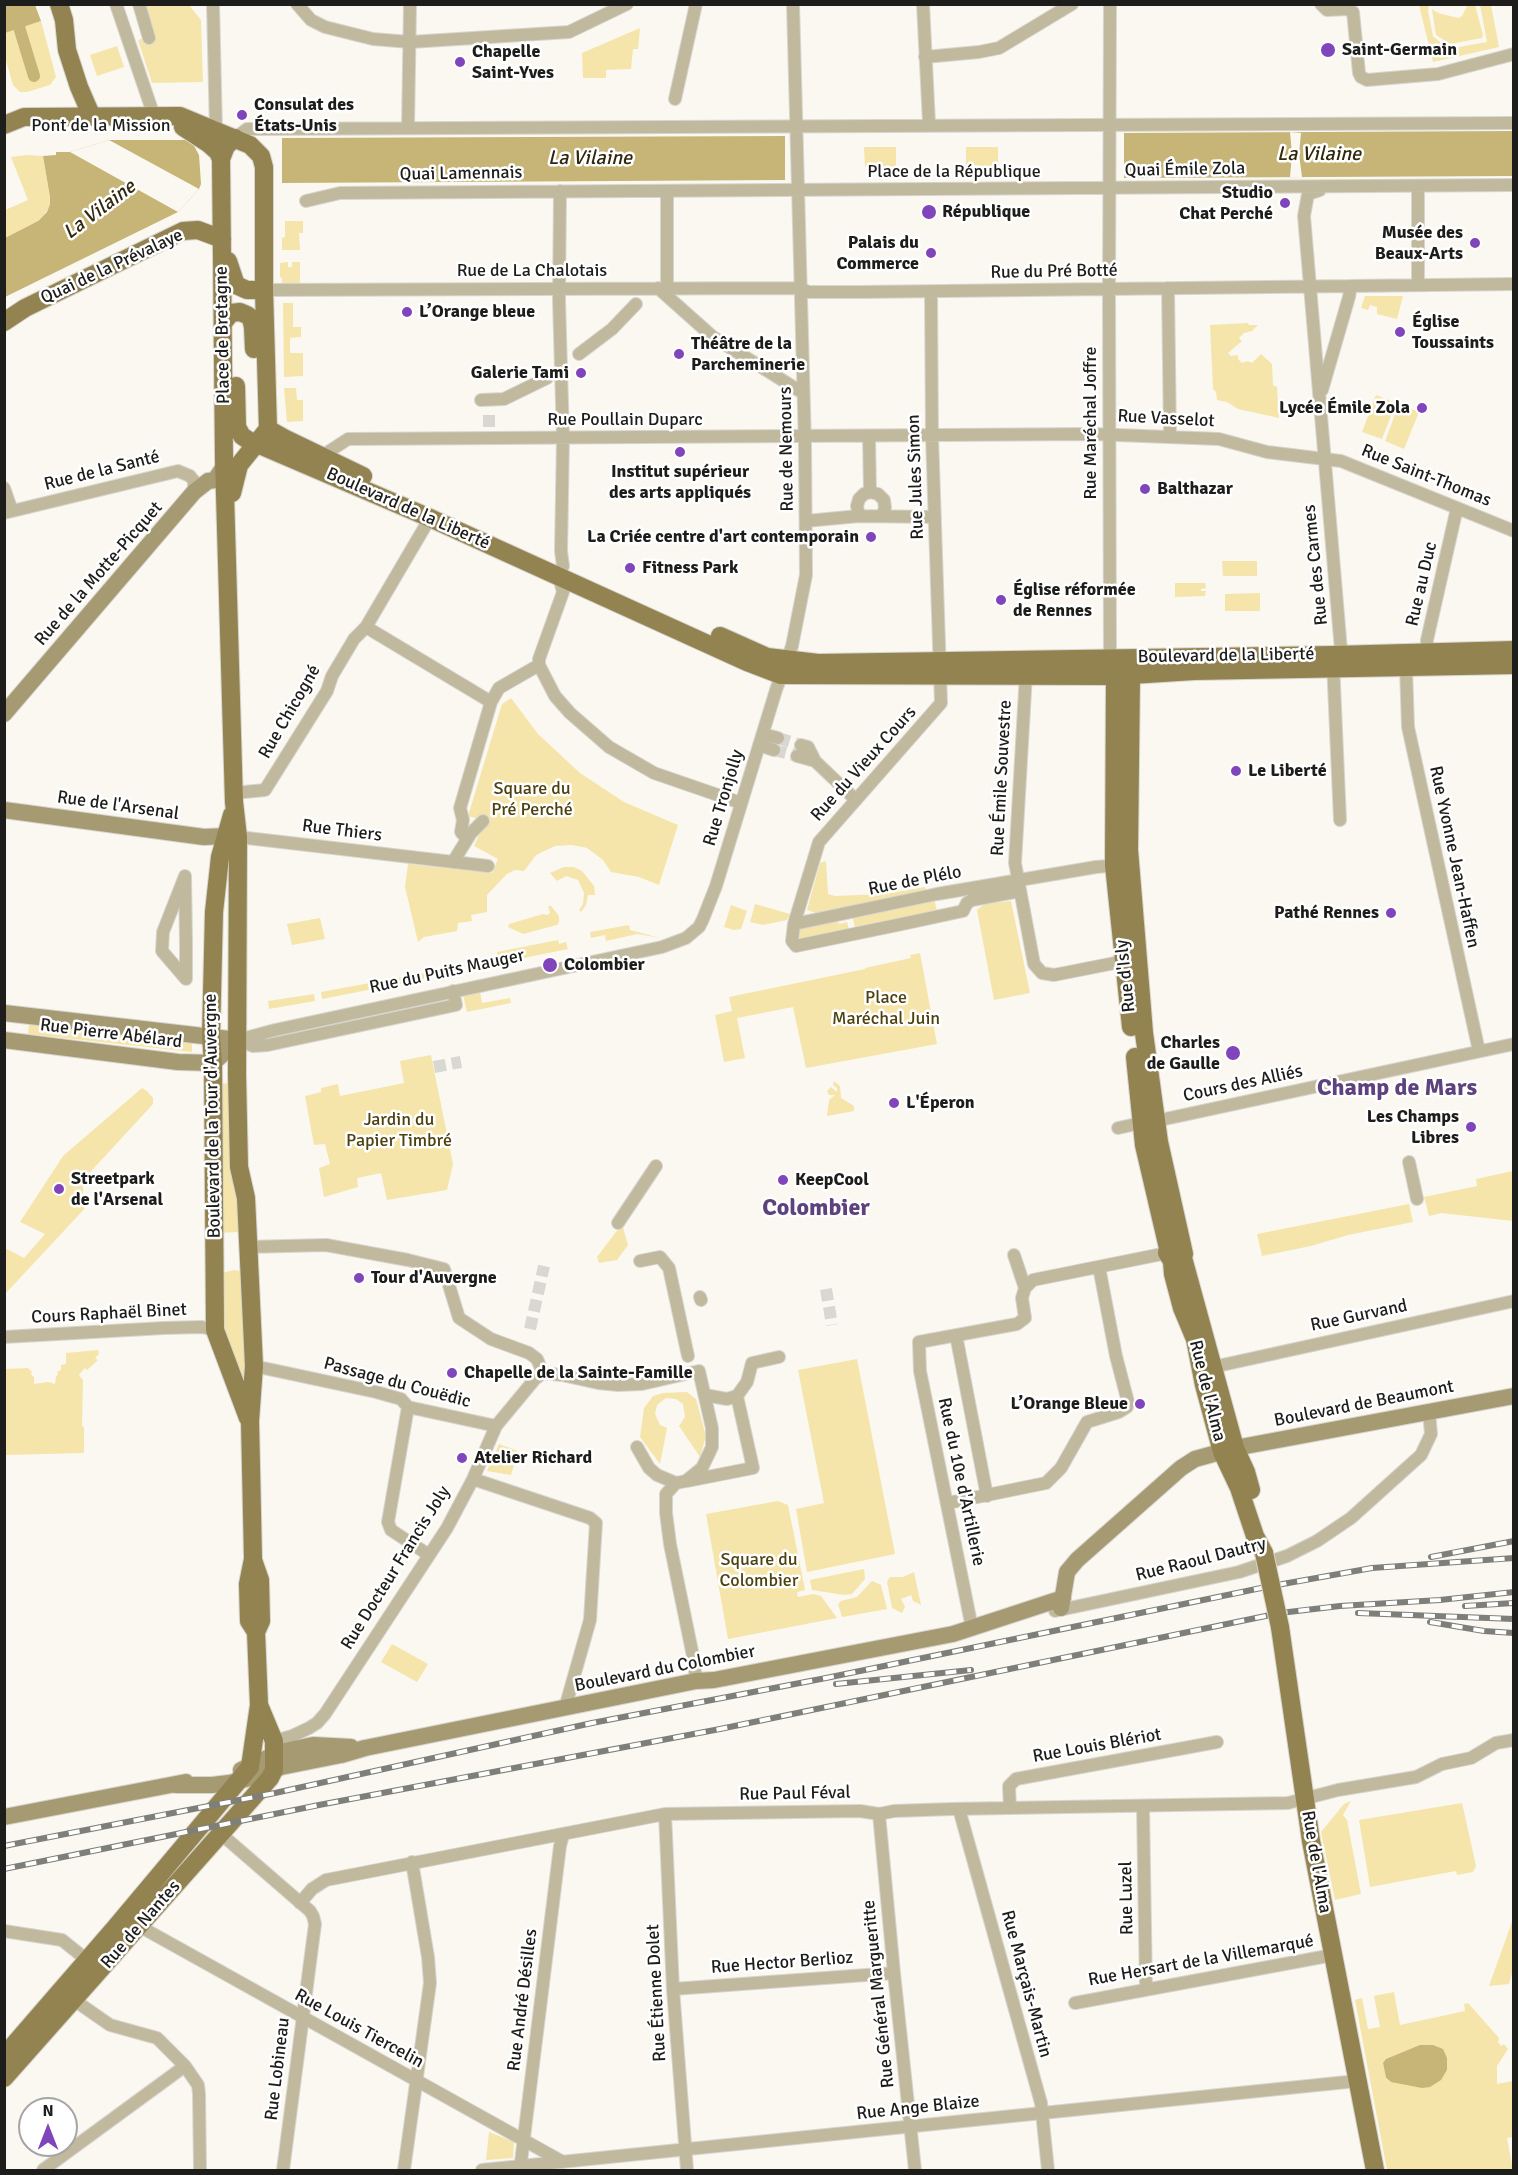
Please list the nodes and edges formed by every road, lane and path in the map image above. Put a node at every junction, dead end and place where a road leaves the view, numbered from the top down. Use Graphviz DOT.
graph roads {
  1 [pos="59,4"];
  2 [pos="116,4"];
  3 [pos="139,4"];
  4 [pos="213,4"];
  5 [pos="297,4"];
  6 [pos="410,4"];
  7 [pos="627,4"];
  8 [pos="696,4"];
  9 [pos="793,4"];
  10 [pos="923,4"];
  11 [pos="1072,4"];
  12 [pos="1110,4"];
  13 [pos="1321,4"];
  14 [pos="149,39"];
  15 [pos="410,42"];
  16 [pos="1514,54"];
  17 [pos="925,57"];
  18 [pos="675,99"];
  19 [pos="154,116"];
  20 [pos="92,117"];
  21 [pos="929,123"];
  22 [pos="1514,123"];
  23 [pos="4,126"];
  24 [pos="796,126"];
  25 [pos="1109,126"];
  26 [pos="408,128"];
  27 [pos="216,131"];
  28 [pos="235,138"];
  29 [pos="221,159"];
  30 [pos="1514,185"];
  31 [pos="1335,186"];
  32 [pos="1418,186"];
  33 [pos="1109,189"];
  34 [pos="560,191"];
  35 [pos="663,191"];
  36 [pos="798,191"];
  37 [pos="306,201"];
  38 [pos="222,239"];
  39 [pos="1514,284"];
  40 [pos="1418,285"];
  41 [pos="1309,286"];
  42 [pos="1350,286"];
  43 [pos="663,288"];
  44 [pos="801,288"];
  45 [pos="1168,288"];
  46 [pos="559,289"];
  47 [pos="264,290"];
  48 [pos="1109,290"];
  49 [pos="931,292"];
  50 [pos="636,304"];
  51 [pos="4,322"];
  52 [pos="224,323"];
  53 [pos="224,346"];
  54 [pos="579,354"];
  55 [pos="547,378"];
  56 [pos="803,393"];
  57 [pos="1320,396"];
  58 [pos="486,403"];
  59 [pos="268,422"];
  60 [pos="1110,434"];
  61 [pos="870,436"];
  62 [pos="932,436"];
  63 [pos="805,437"];
  64 [pos="1170,437"];
  65 [pos="563,438"];
  66 [pos="257,443"];
  67 [pos="322,456"];
  68 [pos="1324,458"];
  69 [pos="225,465"];
  70 [pos="4,488"];
  71 [pos="194,492"];
  72 [pos="870,492"];
  73 [pos="1457,508"];
  74 [pos="8,512"];
  75 [pos="860,516"];
  76 [pos="882,516"];
  77 [pos="935,517"];
  78 [pos="430,518"];
  79 [pos="806,521"];
  80 [pos="227,524"];
  81 [pos="1514,531"];
  82 [pos="561,572"];
  83 [pos="366,627"];
  84 [pos="1514,650"];
  85 [pos="1427,659"];
  86 [pos="1338,662"];
  87 [pos="539,665"];
  88 [pos="1514,665"];
  89 [pos="784,668"];
  90 [pos="940,668"];
  91 [pos="1406,668"];
  92 [pos="1119,669"];
  93 [pos="1026,674"];
  94 [pos="491,702"];
  95 [pos="4,714"];
  96 [pos="761,739"];
  97 [pos="776,744"];
  98 [pos="799,751"];
  99 [pos="234,800"];
  100 [pos="856,800"];
  101 [pos="741,803"];
  102 [pos="4,810"];
  103 [pos="483,820"];
  104 [pos="1340,820"];
  105 [pos="232,836"];
  106 [pos="467,839"];
  107 [pos="453,862"];
  108 [pos="1122,864"];
  109 [pos="488,866"];
  110 [pos="1019,887"];
  111 [pos="794,924"];
  112 [pos="696,930"];
  113 [pos="163,932"];
  114 [pos="1125,961"];
  115 [pos="453,991"];
  116 [pos="13,1014"];
  117 [pos="211,1036"];
  118 [pos="238,1040"];
  119 [pos="11,1041"];
  120 [pos="1514,1044"];
  121 [pos="1479,1052"];
  122 [pos="213,1064"];
  123 [pos="1146,1123"];
  124 [pos="1118,1128"];
  125 [pos="1409,1162"];
  126 [pos="656,1166"];
  127 [pos="1417,1199"];
  128 [pos="618,1223"];
  129 [pos="247,1247"];
  130 [pos="1174,1253"];
  131 [pos="1014,1255"];
  132 [pos="640,1260"];
  133 [pos="1099,1267"];
  134 [pos="1024,1287"];
  135 [pos="1514,1301"];
  136 [pos="215,1330"];
  137 [pos="956,1335"];
  138 [pos="4,1337"];
  139 [pos="688,1356"];
  140 [pos="780,1357"];
  141 [pos="254,1366"];
  142 [pos="1213,1367"];
  143 [pos="543,1373"];
  144 [pos="705,1395"];
  145 [pos="1514,1396"];
  146 [pos="732,1398"];
  147 [pos="408,1407"];
  148 [pos="1429,1412"];
  149 [pos="250,1421"];
  150 [pos="496,1426"];
  151 [pos="637,1447"];
  152 [pos="1229,1450"];
  153 [pos="473,1479"];
  154 [pos="681,1482"];
  155 [pos="987,1496"];
  156 [pos="948,1503"];
  157 [pos="429,1555"];
  158 [pos="1059,1605"];
  159 [pos="972,1628"];
  160 [pos="696,1681"];
  161 [pos="259,1705"];
  162 [pos="565,1708"];
  163 [pos="317,1723"];
  164 [pos="1514,1740"];
  165 [pos="1216,1742"];
  166 [pos="331,1746"];
  167 [pos="365,1748"];
  168 [pos="274,1755"];
  169 [pos="250,1767"];
  170 [pos="237,1781"];
  171 [pos="194,1784"];
  172 [pos="176,1785"];
  173 [pos="1305,1799"];
  174 [pos="1143,1806"];
  175 [pos="215,1808"];
  176 [pos="1010,1808"];
  177 [pos="959,1809"];
  178 [pos="665,1814"];
  179 [pos="879,1814"];
  180 [pos="4,1817"];
  181 [pos="221,1834"];
  182 [pos="563,1835"];
  183 [pos="412,1862"];
  184 [pos="300,1903"];
  185 [pos="139,1926"];
  186 [pos="4,1931"];
  187 [pos="1333,1955"];
  188 [pos="87,1960"];
  189 [pos="894,1973"];
  190 [pos="673,1989"];
  191 [pos="1146,1990"];
  192 [pos="75,2000"];
  193 [pos="1075,2002"];
  194 [pos="302,2018"];
  195 [pos="4,2056"];
  196 [pos="185,2066"];
  197 [pos="4,2078"];
  198 [pos="417,2081"];
  199 [pos="1357,2081"];
  200 [pos="1042,2113"];
  201 [pos="910,2127"];
  202 [pos="524,2140"];
  203 [pos="685,2150"];
  204 [pos="563,2162"];
  205 [pos="520,2169"];
  206 [pos="43,2170"];
  207 [pos="200,2170"];
  208 [pos="283,2170"];
  209 [pos="404,2170"];
  210 [pos="482,2170"];
  211 [pos="687,2170"];
  212 [pos="915,2170"];
  213 [pos="1048,2170"];
  214 [pos="1375,2170"];
  1 -- 20 [label="main road"];
  2 -- 19 [label="street"];
  3 -- 14 [label="street"];
  4 -- 27 [label="street"];
  5 -- 15 [label="street"];
  6 -- 15 [label="street"];
  7 -- 15 [label="street"];
  8 -- 18 [label="street"];
  9 -- 24 [label="street, Rue de Nemours"];
  10 -- 17 [label="street"];
  11 -- 17 [label="street"];
  12 -- 25 [label="street, Rue Maréchal Joffre"];
  13 -- 16 [label="street"];
  15 -- 26 [label="street"];
  17 -- 21 [label="street"];
  19 -- 20 [label="main road, Pont de la Mission"];
  19 -- 27 [label="main road, Pont de la Mission"];
  20 -- 23 [label="main road, Pont de la Mission"];
  22 -- 25 [label="street"];
  23 -- 29 [label="main road, Pont de la Mission"];
  24 -- 25 [label="street"];
  24 -- 26 [label="street"];
  24 -- 36 [label="street, Rue de Nemours"];
  25 -- 33 [label="street, Rue Maréchal Joffre"];
  26 -- 28 [label="street"];
  27 -- 28 [label="main road, Pont de la Mission"];
  28 -- 29 [label="main road"];
  28 -- 47 [label="main road"];
  29 -- 38 [label="main road, Place de Bretagne"];
  30 -- 32 [label="street, Quai Émile Zola"];
  31 -- 32 [label="street, Quai Émile Zola"];
  31 -- 33 [label="street, Quai Émile Zola"];
  31 -- 41 [label="street, Rue des Carmes"];
  32 -- 40 [label="street"];
  33 -- 36 [label="street, Place de la République"];
  33 -- 48 [label="street, Rue Maréchal Joffre"];
  34 -- 35 [label="street, Quai Lamennais"];
  34 -- 37 [label="street, Quai Lamennais"];
  34 -- 46 [label="street"];
  35 -- 36 [label="street, Quai Lamennais"];
  35 -- 43 [label="street"];
  36 -- 44 [label="street, Rue de Nemours"];
  38 -- 47 [label="main road"];
  38 -- 51 [label="main road, Quai de la Prévalaye"];
  38 -- 52 [label="main road, Place de Bretagne"];
  39 -- 40 [label="street, Rue du Pré Botté"];
  40 -- 42 [label="street, Rue du Pré Botté"];
  41 -- 42 [label="street, Rue du Pré Botté"];
  41 -- 45 [label="street, Rue du Pré Botté"];
  41 -- 57 [label="street, Rue des Carmes"];
  42 -- 57 [label="street"];
  43 -- 44 [label="street, Rue de La Chalotais"];
  43 -- 46 [label="street, Rue de La Chalotais"];
  43 -- 56 [label="street"];
  44 -- 49 [label="street, Rue du Pré Botté"];
  44 -- 56 [label="street, Rue de Nemours"];
  45 -- 48 [label="street, Rue du Pré Botté"];
  45 -- 64 [label="street"];
  46 -- 47 [label="street, Rue de La Chalotais"];
  46 -- 65 [label="street"];
  47 -- 59 [label="main road"];
  48 -- 49 [label="street, Rue du Pré Botté"];
  48 -- 60 [label="street, Rue Maréchal Joffre"];
  49 -- 62 [label="street, Rue Jules Simon"];
  50 -- 54 [label="street"];
  52 -- 53 [label="main road, Place de Bretagne"];
  52 -- 59 [label="main road"];
  53 -- 66 [label="main road"];
  53 -- 69 [label="main road, Place de Bretagne"];
  55 -- 58 [label="street"];
  56 -- 63 [label="street, Rue de Nemours"];
  57 -- 68 [label="street, Rue des Carmes"];
  59 -- 66 [label="main road"];
  59 -- 67 [label="main road, Boulevard de la Liberté"];
  60 -- 62 [label="street, Rue Vasselot"];
  60 -- 64 [label="street, Rue Vasselot"];
  60 -- 92 [label="street, Rue Maréchal Joffre"];
  61 -- 62 [label="street, Rue Poullain Duparc"];
  61 -- 63 [label="street, Rue Poullain Duparc"];
  61 -- 72 [label="street"];
  62 -- 77 [label="street, Rue Jules Simon"];
  63 -- 65 [label="street, Rue Poullain Duparc"];
  63 -- 79 [label="street, Rue de Nemours"];
  64 -- 68 [label="street, Rue Vasselot"];
  65 -- 67 [label="street, Rue Poullain Duparc"];
  65 -- 82 [label="street"];
  66 -- 78 [label="main road, Boulevard de la Liberté"];
  66 -- 80 [label="main road, Boulevard de la Tour d'Auvergne"];
  67 -- 82 [label="main road, Boulevard de la Liberté"];
  68 -- 73 [label="street, Rue Saint-Thomas"];
  68 -- 86 [label="street, Rue des Carmes"];
  69 -- 71 [label="main road, Rue de la Motte-Picquet"];
  69 -- 80 [label="main road, Boulevard de la Tour d'Auvergne"];
  70 -- 74 [label="street"];
  71 -- 74 [label="street, Rue de la Santé"];
  71 -- 95 [label="main road, Rue de la Motte-Picquet"];
  72 -- 75 [label="street"];
  72 -- 76 [label="street"];
  73 -- 81 [label="street, Rue Saint-Thomas"];
  73 -- 85 [label="street, Rue au Duc"];
  75 -- 76 [label="street"];
  75 -- 79 [label="street"];
  76 -- 77 [label="street"];
  77 -- 90 [label="street, Rue Jules Simon"];
  78 -- 82 [label="main road, Boulevard de la Liberté"];
  78 -- 83 [label="street, Rue Chicogné"];
  79 -- 89 [label="street, Rue de Nemours"];
  80 -- 99 [label="main road, Boulevard de la Tour d'Auvergne"];
  82 -- 87 [label="street"];
  82 -- 89 [label="main road, Boulevard de la Liberté"];
  83 -- 94 [label="street"];
  83 -- 99 [label="street, Rue Chicogné"];
  84 -- 85 [label="main road, Boulevard de la Liberté"];
  85 -- 86 [label="main road, Boulevard de la Liberté"];
  85 -- 88 [label="main road, Boulevard de la Liberté"];
  85 -- 91 [label="main road, Boulevard de la Liberté"];
  86 -- 91 [label="main road, Boulevard de la Liberté"];
  86 -- 92 [label="main road, Boulevard de la Liberté"];
  86 -- 92 [label="main road, Boulevard de la Liberté"];
  86 -- 104 [label="street, Rue des Carmes"];
  87 -- 94 [label="street"];
  87 -- 101 [label="street"];
  89 -- 90 [label="main road, Boulevard de la Liberté"];
  89 -- 96 [label="street, Rue Tronjolly"];
  90 -- 92 [label="main road, Boulevard de la Liberté"];
  90 -- 93 [label="main road, Boulevard de la Liberté"];
  90 -- 100 [label="street, Rue du Vieux Cours"];
  91 -- 121 [label="street, Rue Yvonne Jean-Haffen"];
  92 -- 93 [label="main road, Boulevard de la Liberté"];
  92 -- 108 [label="main road, Rue d'Isly"];
  93 -- 110 [label="street, Rue Émile Souvestre"];
  94 -- 106 [label="street"];
  96 -- 97 [label="street"];
  96 -- 101 [label="street, Rue Tronjolly"];
  98 -- 100 [label="street"];
  99 -- 105 [label="main road, Boulevard de la Tour d'Auvergne"];
  100 -- 111 [label="street, Rue du Vieux Cours"];
  101 -- 112 [label="street, Rue Tronjolly"];
  102 -- 105 [label="main road, Rue de l'Arsenal"];
  103 -- 106 [label="street"];
  105 -- 107 [label="street, Rue Thiers"];
  105 -- 117 [label="main road, Boulevard de la Tour d'Auvergne"];
  105 -- 118 [label="main road, Boulevard de la Tour d'Auvergne"];
  106 -- 107 [label="street"];
  107 -- 109 [label="street, Rue Thiers"];
  108 -- 110 [label="street, Rue de Plélo"];
  108 -- 114 [label="main road, Rue d'Isly"];
  108 -- 123 [label="main road, Rue d'Isly"];
  110 -- 111 [label="street, Rue de Plélo"];
  110 -- 111 [label="street, Rue du Vieux Cours"];
  110 -- 114 [label="street, Rue Émile Souvestre"];
  112 -- 115 [label="street, Rue du Puits Mauger"];
  113 -- 113 [label="street"];
  114 -- 123 [label="main road, Rue d'Isly"];
  115 -- 118 [label="street, Rue du Puits Mauger"];
  115 -- 118 [label="street, Rue du Puits Mauger"];
  116 -- 117 [label="main road, Rue Pierre Abélard"];
  116 -- 119 [label="main road"];
  117 -- 118 [label="main road, Rue du Puits Mauger"];
  117 -- 122 [label="main road, Boulevard de la Tour d'Auvergne"];
  118 -- 122 [label="main road, Rue du Puits Mauger"];
  118 -- 129 [label="main road, Boulevard de la Tour d'Auvergne"];
  119 -- 122 [label="main road, Rue Pierre Abélard"];
  120 -- 121 [label="street, Cours des Alliés"];
  121 -- 123 [label="street, Cours des Alliés"];
  122 -- 136 [label="main road, Boulevard de la Tour d'Auvergne"];
  123 -- 124 [label="street, Cours des Alliés"];
  123 -- 130 [label="main road, Rue de l'Alma"];
  125 -- 127 [label="street"];
  126 -- 128 [label="street"];
  129 -- 141 [label="main road, Boulevard de la Tour d'Auvergne"];
  129 -- 143 [label="street"];
  130 -- 133 [label="street"];
  130 -- 142 [label="main road, Rue de l'Alma"];
  130 -- 152 [label="main road, Rue de l'Alma"];
  131 -- 134 [label="street"];
  132 -- 139 [label="street"];
  133 -- 134 [label="street"];
  133 -- 155 [label="street"];
  134 -- 137 [label="street"];
  135 -- 142 [label="street, Rue Gurvand"];
  136 -- 138 [label="street, Cours Raphaël Binet"];
  136 -- 149 [label="main road, Boulevard de la Tour d'Auvergne"];
  137 -- 155 [label="street"];
  137 -- 156 [label="street, Rue du 10e d'Artillerie"];
  140 -- 146 [label="street"];
  141 -- 147 [label="street, Passage du Couëdic"];
  141 -- 149 [label="main road, Boulevard de la Tour d'Auvergne"];
  142 -- 152 [label="main road, Rue de l'Alma"];
  143 -- 144 [label="street"];
  143 -- 150 [label="street, Rue Docteur Francis Joly"];
  144 -- 146 [label="street"];
  144 -- 154 [label="street"];
  145 -- 148 [label="main road, Boulevard de Beaumont"];
  146 -- 154 [label="street"];
  147 -- 150 [label="street, Passage du Couëdic"];
  147 -- 157 [label="street"];
  148 -- 152 [label="main road, Boulevard de Beaumont"];
  148 -- 158 [label="street, Rue Raoul Dautry"];
  149 -- 161 [label="main road, Boulevard de la Tour d'Auvergne"];
  150 -- 153 [label="street, Rue Docteur Francis Joly"];
  151 -- 154 [label="street"];
  152 -- 158 [label="main road"];
  152 -- 173 [label="main road, Rue de l'Alma, bridge"];
  153 -- 157 [label="street, Rue Docteur Francis Joly"];
  153 -- 162 [label="street"];
  154 -- 160 [label="street"];
  155 -- 156 [label="street"];
  156 -- 159 [label="street, Rue du 10e d'Artillerie"];
  157 -- 163 [label="street, Rue Docteur Francis Joly"];
  158 -- 159 [label="main road, Boulevard du Colombier"];
  159 -- 160 [label="main road, Boulevard du Colombier"];
  160 -- 162 [label="main road, Boulevard du Colombier"];
  161 -- 168 [label="main road, Boulevard de la Tour d'Auvergne"];
  161 -- 169 [label="main road, Boulevard de la Tour d'Auvergne"];
  162 -- 167 [label="main road, Boulevard du Colombier"];
  163 -- 166 [label="street"];
  163 -- 168 [label="street, Rue Docteur Francis Joly"];
  164 -- 173 [label="street, Rue Paul Féval"];
  165 -- 176 [label="street, Rue Louis Blériot"];
  166 -- 167 [label="main road, Boulevard du Colombier"];
  166 -- 168 [label="main road, Boulevard du Colombier"];
  167 -- 168 [label="main road, Boulevard du Colombier"];
  168 -- 169 [label="main road"];
  168 -- 170 [label="main road"];
  168 -- 181 [label="main road, Rue de Nantes"];
  169 -- 170 [label="main road, Rue de Nantes"];
  169 -- 172 [label="main road"];
  170 -- 171 [label="main road"];
  170 -- 175 [label="main road, Rue de Nantes"];
  171 -- 172 [label="main road"];
  171 -- 175 [label="main road"];
  172 -- 180 [label="main road"];
  173 -- 174 [label="street, Rue Paul Féval"];
  173 -- 187 [label="main road, Rue de l'Alma"];
  174 -- 176 [label="street, Rue Paul Féval"];
  174 -- 191 [label="street, Rue Luzel"];
  175 -- 188 [label="main road, Rue de Nantes"];
  176 -- 177 [label="street, Rue Paul Féval"];
  177 -- 179 [label="street, Rue Paul Féval"];
  177 -- 200 [label="street, Rue Marçais-Martin"];
  178 -- 179 [label="street, Rue Paul Féval"];
  178 -- 182 [label="street, Rue Paul Féval"];
  178 -- 190 [label="street, Rue Étienne Dolet"];
  179 -- 189 [label="street, Rue Général Margueritte"];
  181 -- 184 [label="street, Rue Lobineau"];
  181 -- 185 [label="main road, Rue de Nantes"];
  182 -- 183 [label="street, Rue Paul Féval"];
  182 -- 202 [label="street, Rue André Désilles"];
  183 -- 184 [label="street, Rue Paul Féval"];
  183 -- 198 [label="street"];
  184 -- 194 [label="street, Rue Lobineau"];
  185 -- 192 [label="main road, Rue de Nantes"];
  185 -- 194 [label="street, Rue Louis Tiercelin"];
  186 -- 188 [label="street"];
  187 -- 191 [label="street, Rue Hersart de la Villemarqué"];
  187 -- 199 [label="main road, Rue de l'Alma"];
  188 -- 195 [label="main road, Rue de Nantes"];
  189 -- 190 [label="street, Rue Hector Berlioz"];
  189 -- 201 [label="street, Rue Général Margueritte"];
  190 -- 203 [label="street, Rue Étienne Dolet"];
  191 -- 193 [label="street, Rue Hersart de la Villemarqué"];
  192 -- 196 [label="street"];
  192 -- 197 [label="main road, Rue de Nantes"];
  194 -- 198 [label="street, Rue Louis Tiercelin"];
  194 -- 208 [label="street, Rue Lobineau"];
  196 -- 206 [label="street"];
  196 -- 207 [label="street"];
  198 -- 202 [label="street, Rue Louis Tiercelin"];
  198 -- 209 [label="street"];
  199 -- 200 [label="street, Rue Ange Blaize"];
  199 -- 214 [label="main road, Rue de l'Alma"];
  200 -- 201 [label="street, Rue Ange Blaize"];
  200 -- 213 [label="street, Rue Marçais-Martin"];
  201 -- 203 [label="street, Rue Ange Blaize"];
  201 -- 212 [label="street, Rue Général Margueritte"];
  202 -- 204 [label="street, Rue Louis Tiercelin"];
  202 -- 205 [label="street, Rue André Désilles"];
  203 -- 204 [label="street, Rue Ange Blaize"];
  203 -- 211 [label="street, Rue Étienne Dolet"];
  204 -- 205 [label="street, Rue Ange Blaize"];
  205 -- 210 [label="street, Rue Ange Blaize"];
}
